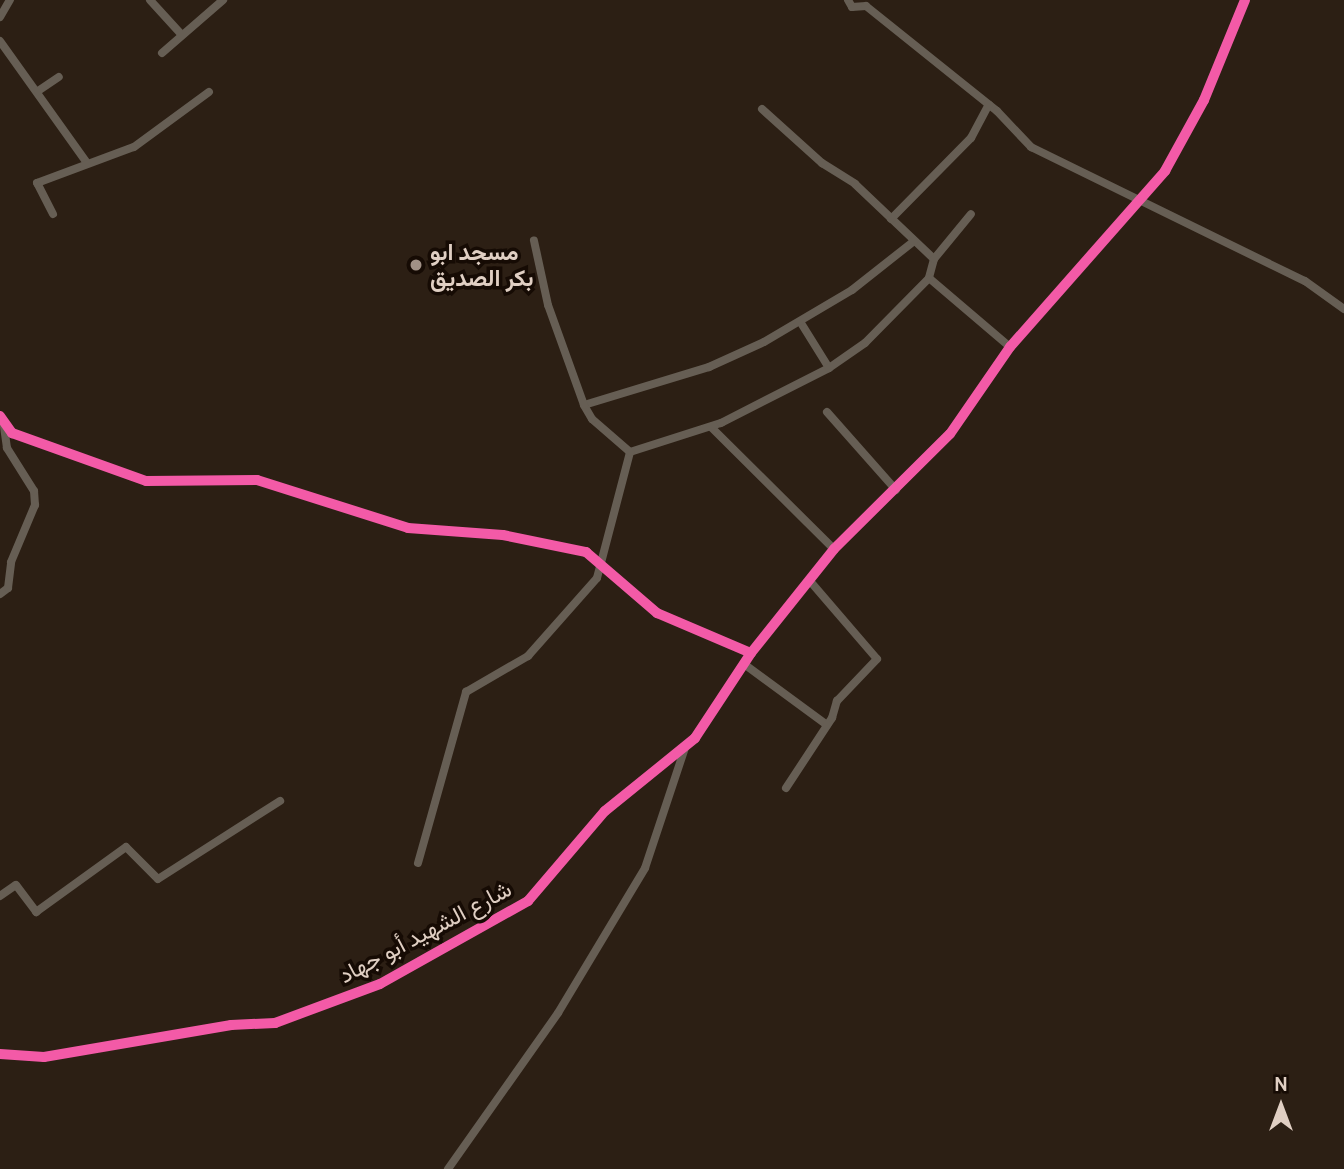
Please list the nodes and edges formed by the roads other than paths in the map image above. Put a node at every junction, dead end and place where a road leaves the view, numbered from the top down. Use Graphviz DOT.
graph roads {
  1 [pos="10,0"];
  2 [pos="150,0"];
  3 [pos="223,0"];
  4 [pos="848,0"];
  5 [pos="1245,0"];
  6 [pos="869,3"];
  7 [pos="0,17"];
  8 [pos="182,35"];
  9 [pos="0,41"];
  10 [pos="162,53"];
  11 [pos="59,77"];
  12 [pos="38,91"];
  13 [pos="209,92"];
  14 [pos="989,104"];
  15 [pos="762,109"];
  16 [pos="87,163"];
  17 [pos="1140,202"];
  18 [pos="53,214"];
  19 [pos="971,214"];
  20 [pos="891,219"];
  21 [pos="534,241"];
  22 [pos="914,241"];
  23 [pos="934,259"];
  24 [pos="929,278"];
  25 [pos="1344,309"];
  26 [pos="801,323"];
  27 [pos="1010,347"];
  28 [pos="829,368"];
  29 [pos="584,405"];
  30 [pos="827,412"];
  31 [pos="0,416"];
  32 [pos="4,426"];
  33 [pos="711,427"];
  34 [pos="630,452"];
  35 [pos="896,490"];
  36 [pos="834,549"];
  37 [pos="603,566"];
  38 [pos="809,580"];
  39 [pos="0,594"];
  40 [pos="751,653"];
  41 [pos="744,664"];
  42 [pos="827,725"];
  43 [pos="685,745"];
  44 [pos="786,788"];
  45 [pos="280,801"];
  46 [pos="418,863"];
  47 [pos="0,896"];
  48 [pos="0,1054"];
  49 [pos="448,1169"];
  1 -- 7 [label="street"];
  2 -- 8 [label="street"];
  3 -- 8 [label="street"];
  4 -- 6 [label="street"];
  5 -- 17 [label="street"];
  6 -- 14 [label="street"];
  8 -- 10 [label="street"];
  9 -- 12 [label="street"];
  11 -- 12 [label="street"];
  12 -- 16 [label="street"];
  13 -- 16 [label="street"];
  14 -- 17 [label="street"];
  14 -- 20 [label="street"];
  15 -- 20 [label="street"];
  16 -- 18 [label="street"];
  17 -- 25 [label="street"];
  17 -- 27 [label="street"];
  19 -- 23 [label="street"];
  20 -- 22 [label="street"];
  21 -- 29 [label="street"];
  22 -- 23 [label="street"];
  22 -- 26 [label="street"];
  23 -- 24 [label="street"];
  24 -- 27 [label="street"];
  24 -- 28 [label="street"];
  26 -- 28 [label="street"];
  26 -- 29 [label="street"];
  27 -- 35 [label="street"];
  28 -- 33 [label="street"];
  29 -- 34 [label="street"];
  30 -- 35 [label="street"];
  31 -- 32 [label="street"];
  32 -- 37 [label="street"];
  32 -- 39 [label="street"];
  33 -- 34 [label="street"];
  33 -- 36 [label="street"];
  34 -- 37 [label="street"];
  35 -- 36 [label="street"];
  36 -- 38 [label="street"];
  37 -- 40 [label="street"];
  37 -- 46 [label="street"];
  38 -- 40 [label="street"];
  38 -- 42 [label="street"];
  40 -- 41 [label="street"];
  41 -- 42 [label="street"];
  41 -- 43 [label="street"];
  42 -- 44 [label="street"];
  43 -- 48 [label="street, شارع الشهيد أبو جهاد"];
  43 -- 49 [label="street"];
  45 -- 47 [label="street"];
}
